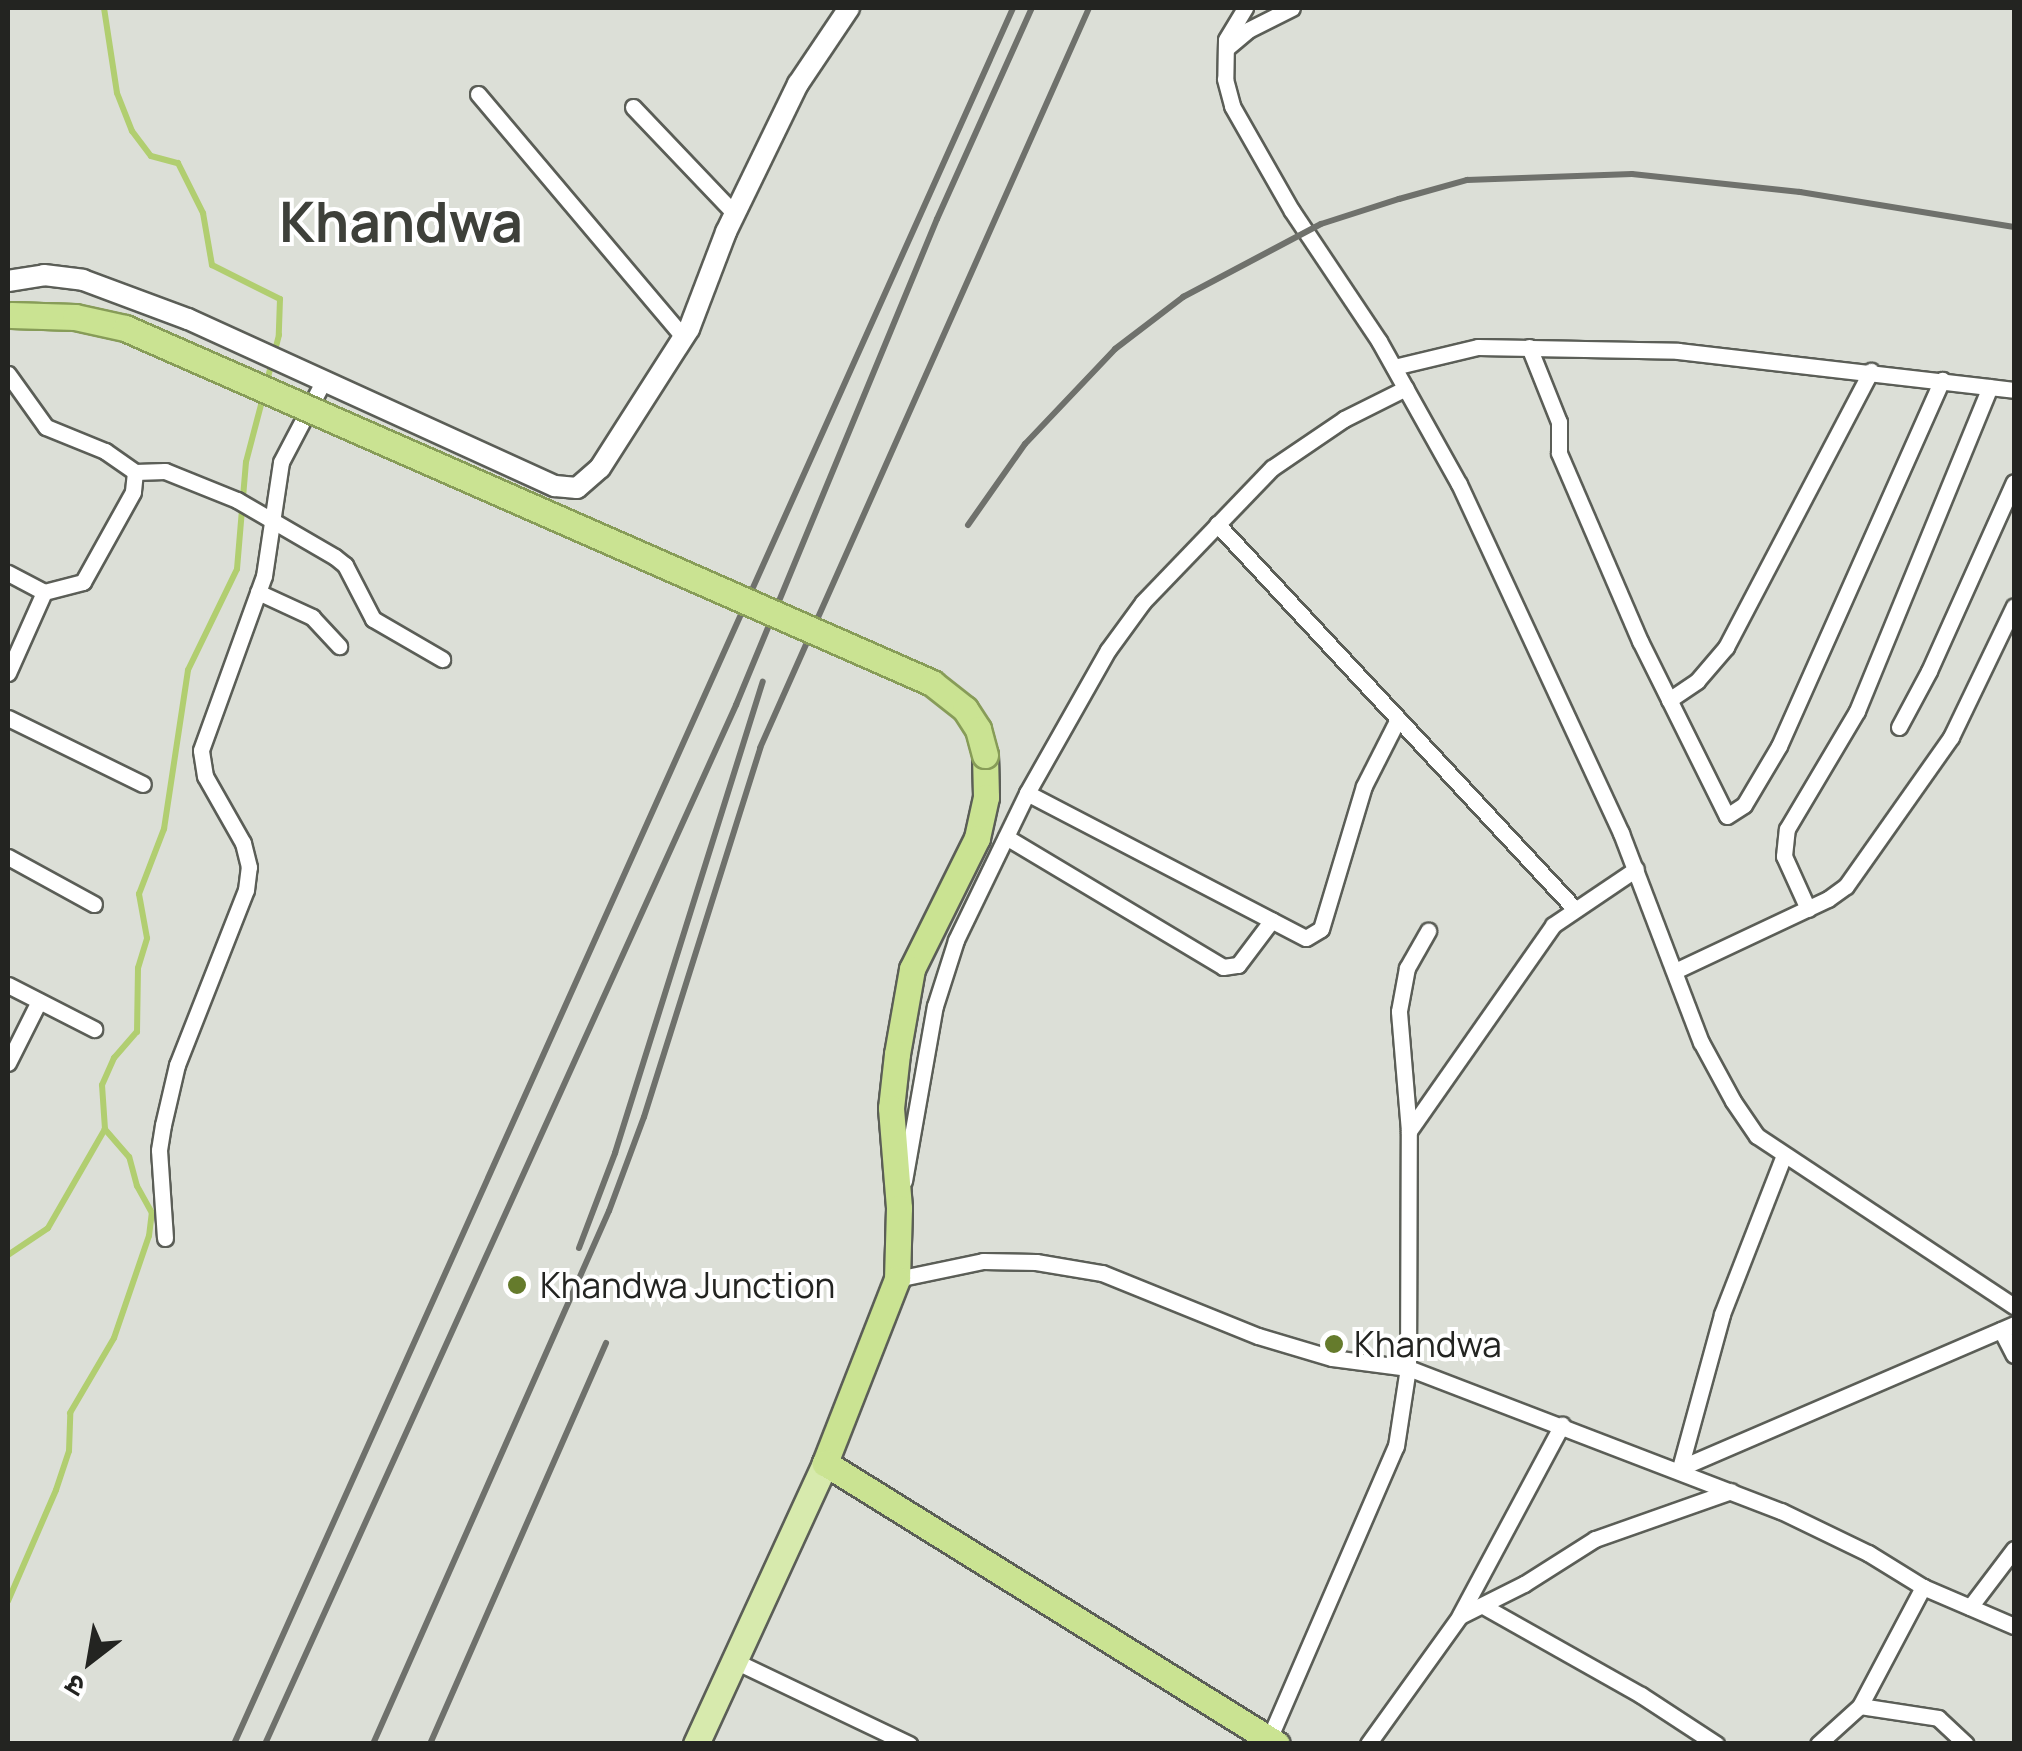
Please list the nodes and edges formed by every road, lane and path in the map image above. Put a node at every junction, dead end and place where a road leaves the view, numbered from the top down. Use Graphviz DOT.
graph roads {
  1 [pos="848,8"];
  2 [pos="1245,8"];
  3 [pos="1292,8"];
  4 [pos="1226,49"];
  5 [pos="478,94"];
  6 [pos="633,108"];
  7 [pos="735,214"];
  8 [pos="8,281"];
  9 [pos="9,315"];
  10 [pos="683,338"];
  11 [pos="1529,347"];
  12 [pos="1394,367"];
  13 [pos="1871,371"];
  14 [pos="8,374"];
  15 [pos="1942,380"];
  16 [pos="323,382"];
  17 [pos="1990,387"];
  18 [pos="1406,388"];
  19 [pos="2014,390"];
  20 [pos="135,472"];
  21 [pos="2014,482"];
  22 [pos="273,523"];
  23 [pos="1217,524"];
  24 [pos="8,573"];
  25 [pos="44,592"];
  26 [pos="258,592"];
  27 [pos="2014,606"];
  28 [pos="338,646"];
  29 [pos="442,658"];
  30 [pos="8,673"];
  31 [pos="1669,700"];
  32 [pos="8,718"];
  33 [pos="1398,719"];
  34 [pos="1898,727"];
  35 [pos="144,784"];
  36 [pos="1027,793"];
  37 [pos="1006,837"];
  38 [pos="8,857"];
  39 [pos="1636,869"];
  40 [pos="94,904"];
  41 [pos="1574,908"];
  42 [pos="1808,909"];
  43 [pos="1272,920"];
  44 [pos="1428,931"];
  45 [pos="1675,971"];
  46 [pos="8,985"];
  47 [pos="39,1000"];
  48 [pos="94,1029"];
  49 [pos="8,1063"];
  50 [pos="1408,1130"];
  51 [pos="1784,1155"];
  52 [pos="900,1208"];
  53 [pos="165,1238"];
  54 [pos="897,1278"];
  55 [pos="2014,1306"];
  56 [pos="2008,1327"];
  57 [pos="2014,1355"];
  58 [pos="1408,1368"];
  59 [pos="1562,1425"];
  60 [pos="825,1463"];
  61 [pos="1680,1468"];
  62 [pos="1730,1491"];
  63 [pos="2014,1548"];
  64 [pos="1923,1587"];
  65 [pos="1483,1606"];
  66 [pos="1970,1607"];
  67 [pos="1460,1616"];
  68 [pos="2014,1626"];
  69 [pos="737,1662"];
  70 [pos="1860,1706"];
  71 [pos="1262,1740"];
  72 [pos="696,1744"];
  73 [pos="909,1744"];
  74 [pos="1368,1744"];
  75 [pos="1716,1744"];
  76 [pos="1818,1744"];
  77 [pos="1966,1744"];
  1 -- 7 [label="street"];
  2 -- 4 [label="street"];
  3 -- 4 [label="street"];
  4 -- 12 [label="street"];
  5 -- 10 [label="street"];
  6 -- 7 [label="street"];
  7 -- 10 [label="street"];
  8 -- 16 [label="street"];
  9 -- 52 [label="highway, bridge"];
  10 -- 16 [label="street"];
  11 -- 12 [label="street"];
  11 -- 13 [label="street"];
  11 -- 31 [label="street"];
  12 -- 18 [label="street"];
  13 -- 15 [label="street"];
  13 -- 31 [label="street"];
  14 -- 20 [label="street"];
  15 -- 17 [label="street"];
  15 -- 31 [label="street"];
  16 -- 22 [label="street"];
  17 -- 19 [label="street"];
  17 -- 42 [label="street"];
  18 -- 23 [label="street"];
  18 -- 39 [label="street"];
  20 -- 22 [label="street"];
  20 -- 25 [label="street"];
  21 -- 34 [label="street"];
  22 -- 26 [label="street"];
  22 -- 29 [label="street"];
  23 -- 33 [label="street"];
  23 -- 36 [label="street"];
  24 -- 25 [label="street"];
  25 -- 30 [label="street"];
  26 -- 28 [label="street"];
  26 -- 53 [label="street"];
  27 -- 42 [label="street"];
  32 -- 35 [label="street"];
  33 -- 41 [label="street"];
  33 -- 43 [label="street"];
  36 -- 37 [label="street"];
  36 -- 43 [label="street"];
  37 -- 43 [label="street"];
  37 -- 52 [label="street"];
  38 -- 40 [label="street"];
  39 -- 41 [label="street"];
  39 -- 45 [label="street"];
  41 -- 50 [label="street"];
  42 -- 45 [label="street"];
  44 -- 50 [label="street"];
  45 -- 51 [label="street"];
  46 -- 47 [label="street"];
  47 -- 48 [label="street"];
  47 -- 49 [label="street"];
  50 -- 58 [label="street"];
  51 -- 55 [label="street"];
  51 -- 61 [label="street"];
  52 -- 54 [label="highway"];
  54 -- 58 [label="street"];
  54 -- 60 [label="highway"];
  56 -- 57 [label="street"];
  56 -- 61 [label="street"];
  58 -- 59 [label="street"];
  58 -- 71 [label="street"];
  59 -- 61 [label="street"];
  59 -- 67 [label="street"];
  60 -- 69 [label="main road"];
  60 -- 71 [label="highway"];
  61 -- 62 [label="street"];
  62 -- 64 [label="street"];
  62 -- 65 [label="street"];
  63 -- 66 [label="street"];
  64 -- 66 [label="street"];
  64 -- 70 [label="street"];
  65 -- 67 [label="street"];
  65 -- 75 [label="street"];
  66 -- 68 [label="street"];
  67 -- 74 [label="street"];
  69 -- 72 [label="main road"];
  69 -- 73 [label="street"];
  70 -- 76 [label="street"];
  70 -- 77 [label="street"];
}
